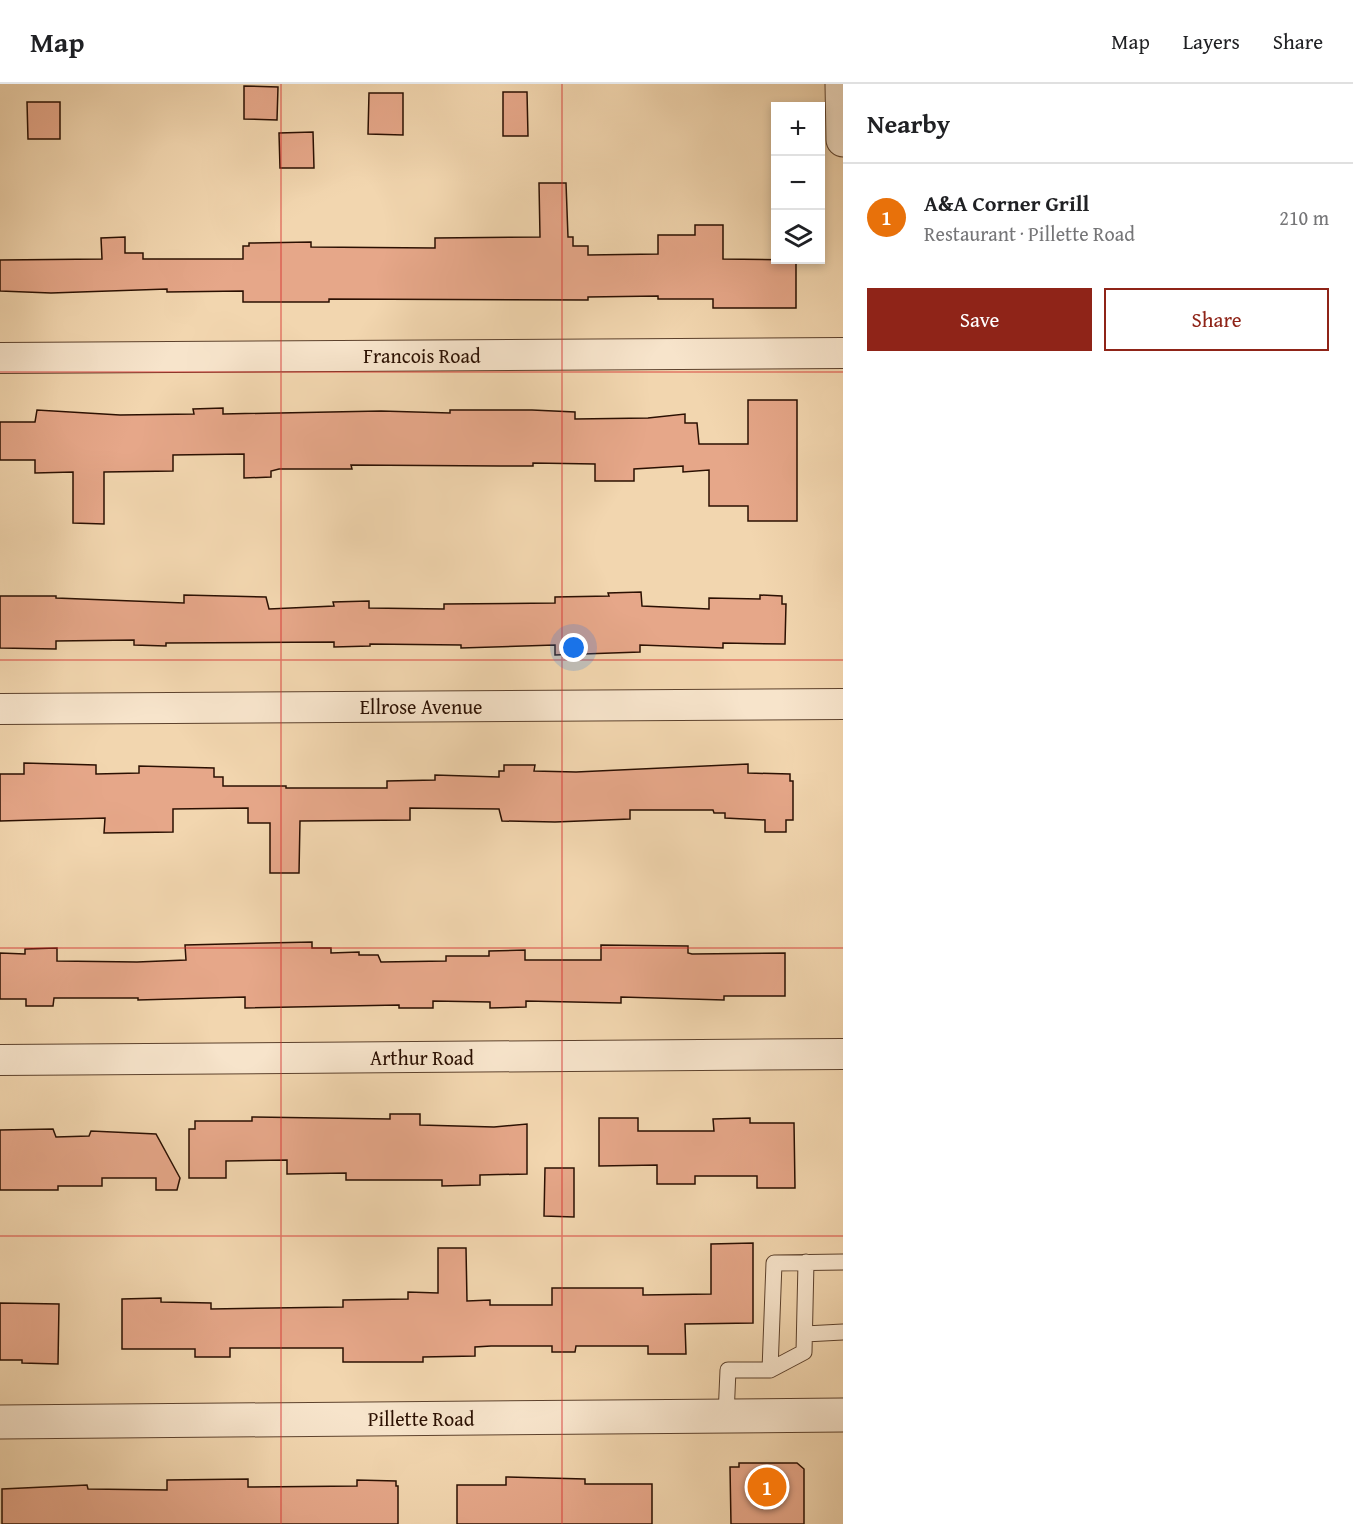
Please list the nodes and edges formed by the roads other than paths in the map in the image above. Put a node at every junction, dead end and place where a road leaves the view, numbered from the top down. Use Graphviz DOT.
graph roads {
  1 [pos="842,84"];
  2 [pos="843,128"];
  3 [pos="843,140"];
  4 [pos="843,353"];
  5 [pos="0,358"];
  6 [pos="843,704"];
  7 [pos="0,709"];
  8 [pos="843,1054"];
  9 [pos="0,1060"];
  10 [pos="806,1262"];
  11 [pos="843,1262"];
  12 [pos="843,1332"];
  13 [pos="805,1334"];
  14 [pos="770,1370"];
  15 [pos="843,1415"];
  16 [pos="726,1416"];
  17 [pos="0,1422"];
  1 -- 2 [label="street"];
  2 -- 3 [label="street"];
  4 -- 5 [label="street, Francois Road"];
  6 -- 7 [label="street, Ellrose Avenue"];
  8 -- 9 [label="street, Arthur Road"];
  10 -- 11 [label="lane"];
  10 -- 13 [label="lane"];
  10 -- 14 [label="lane"];
  12 -- 13 [label="lane"];
  13 -- 14 [label="lane"];
  14 -- 16 [label="lane"];
  15 -- 16 [label="street, Pillette Road"];
  16 -- 17 [label="street, Pillette Road"];
}
